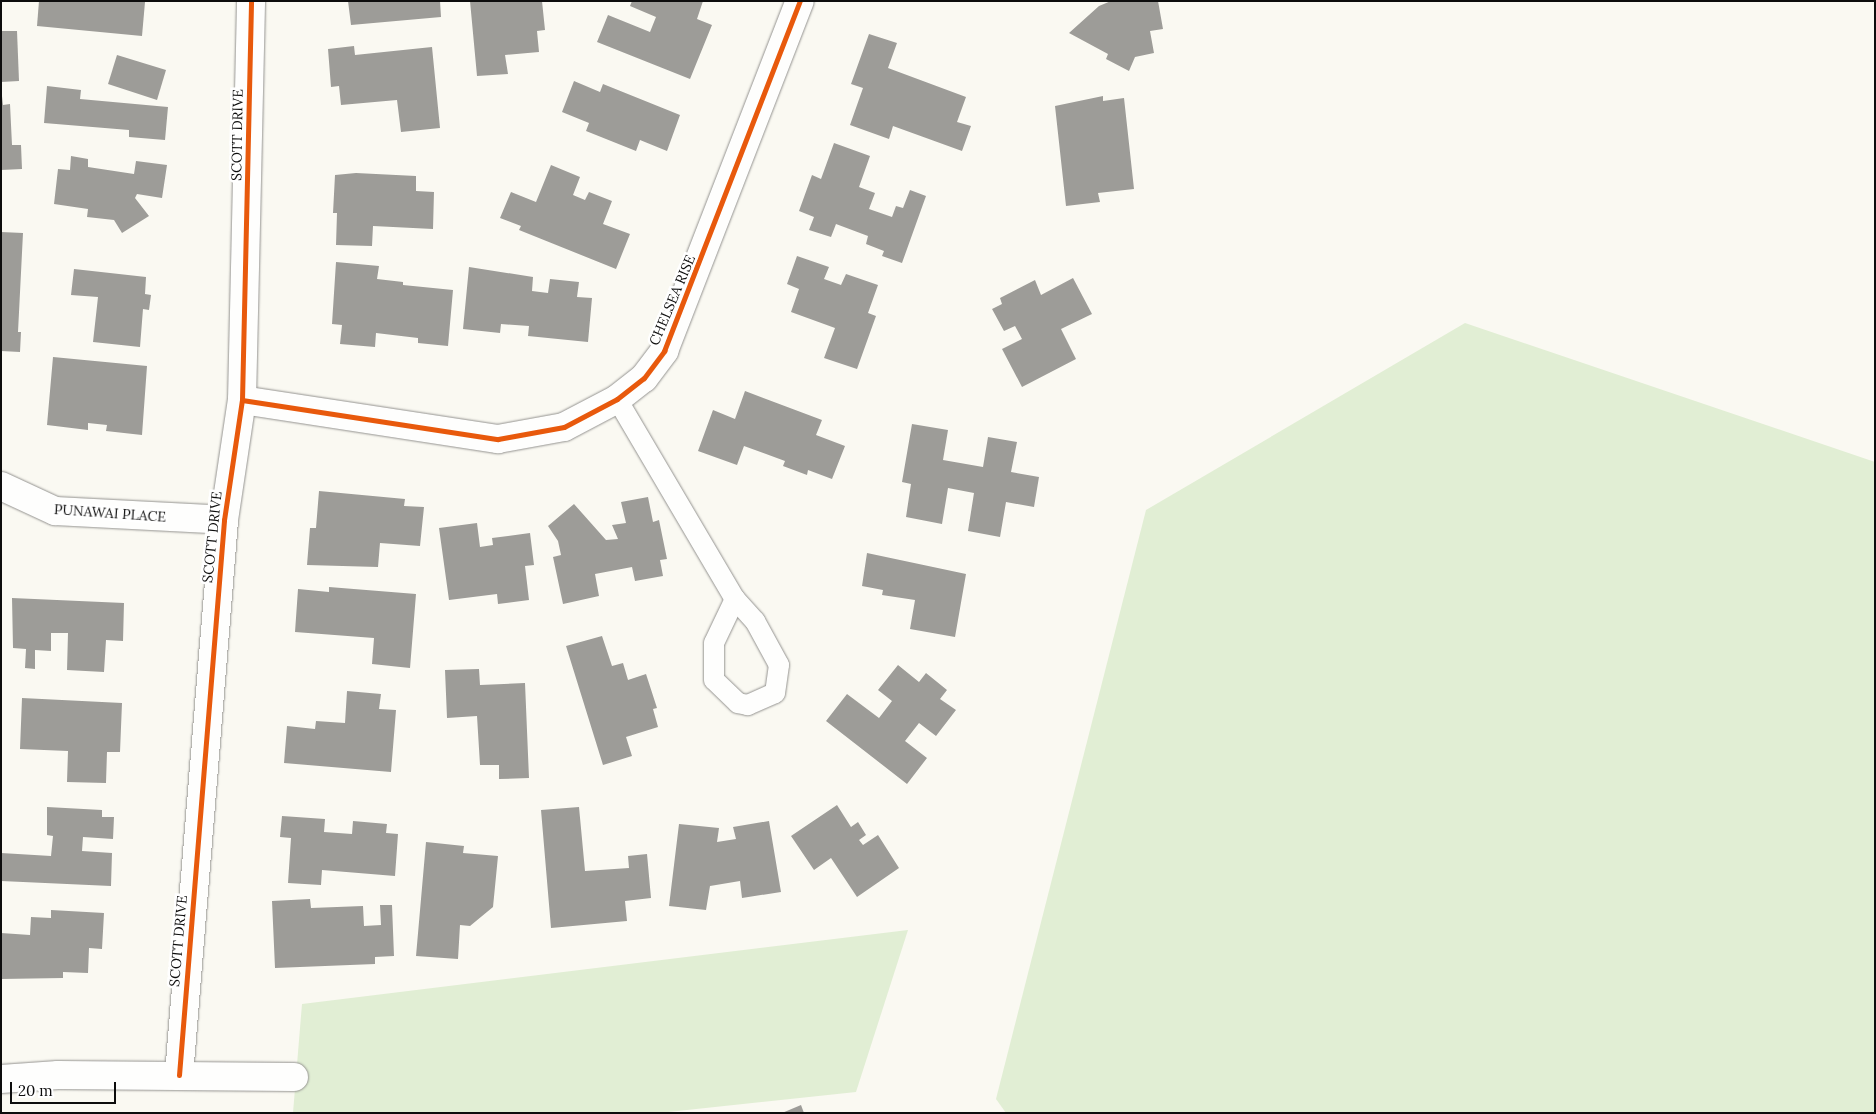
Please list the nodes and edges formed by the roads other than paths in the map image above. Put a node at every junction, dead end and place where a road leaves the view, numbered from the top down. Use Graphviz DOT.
graph roads {
  1 [pos="251,1"];
  2 [pos="800,1"];
  3 [pos="617,399"];
  4 [pos="242,400"];
  5 [pos="1,486"];
  6 [pos="224,520"];
  7 [pos="735,599"];
  8 [pos="179,1075"];
  9 [pos="294,1077"];
  10 [pos="1,1078"];
  1 -- 4 [label="street, SCOTT DRIVE"];
  2 -- 3 [label="street, CHELSEA RISE"];
  3 -- 4 [label="street, CHELSEA RISE"];
  3 -- 7 [label="lane"];
  4 -- 6 [label="street, SCOTT DRIVE"];
  5 -- 6 [label="street, PUNAWAI PLACE"];
  6 -- 8 [label="street, SCOTT DRIVE"];
  7 -- 7 [label="lane"];
  8 -- 9 [label="street"];
  8 -- 10 [label="street"];
}
